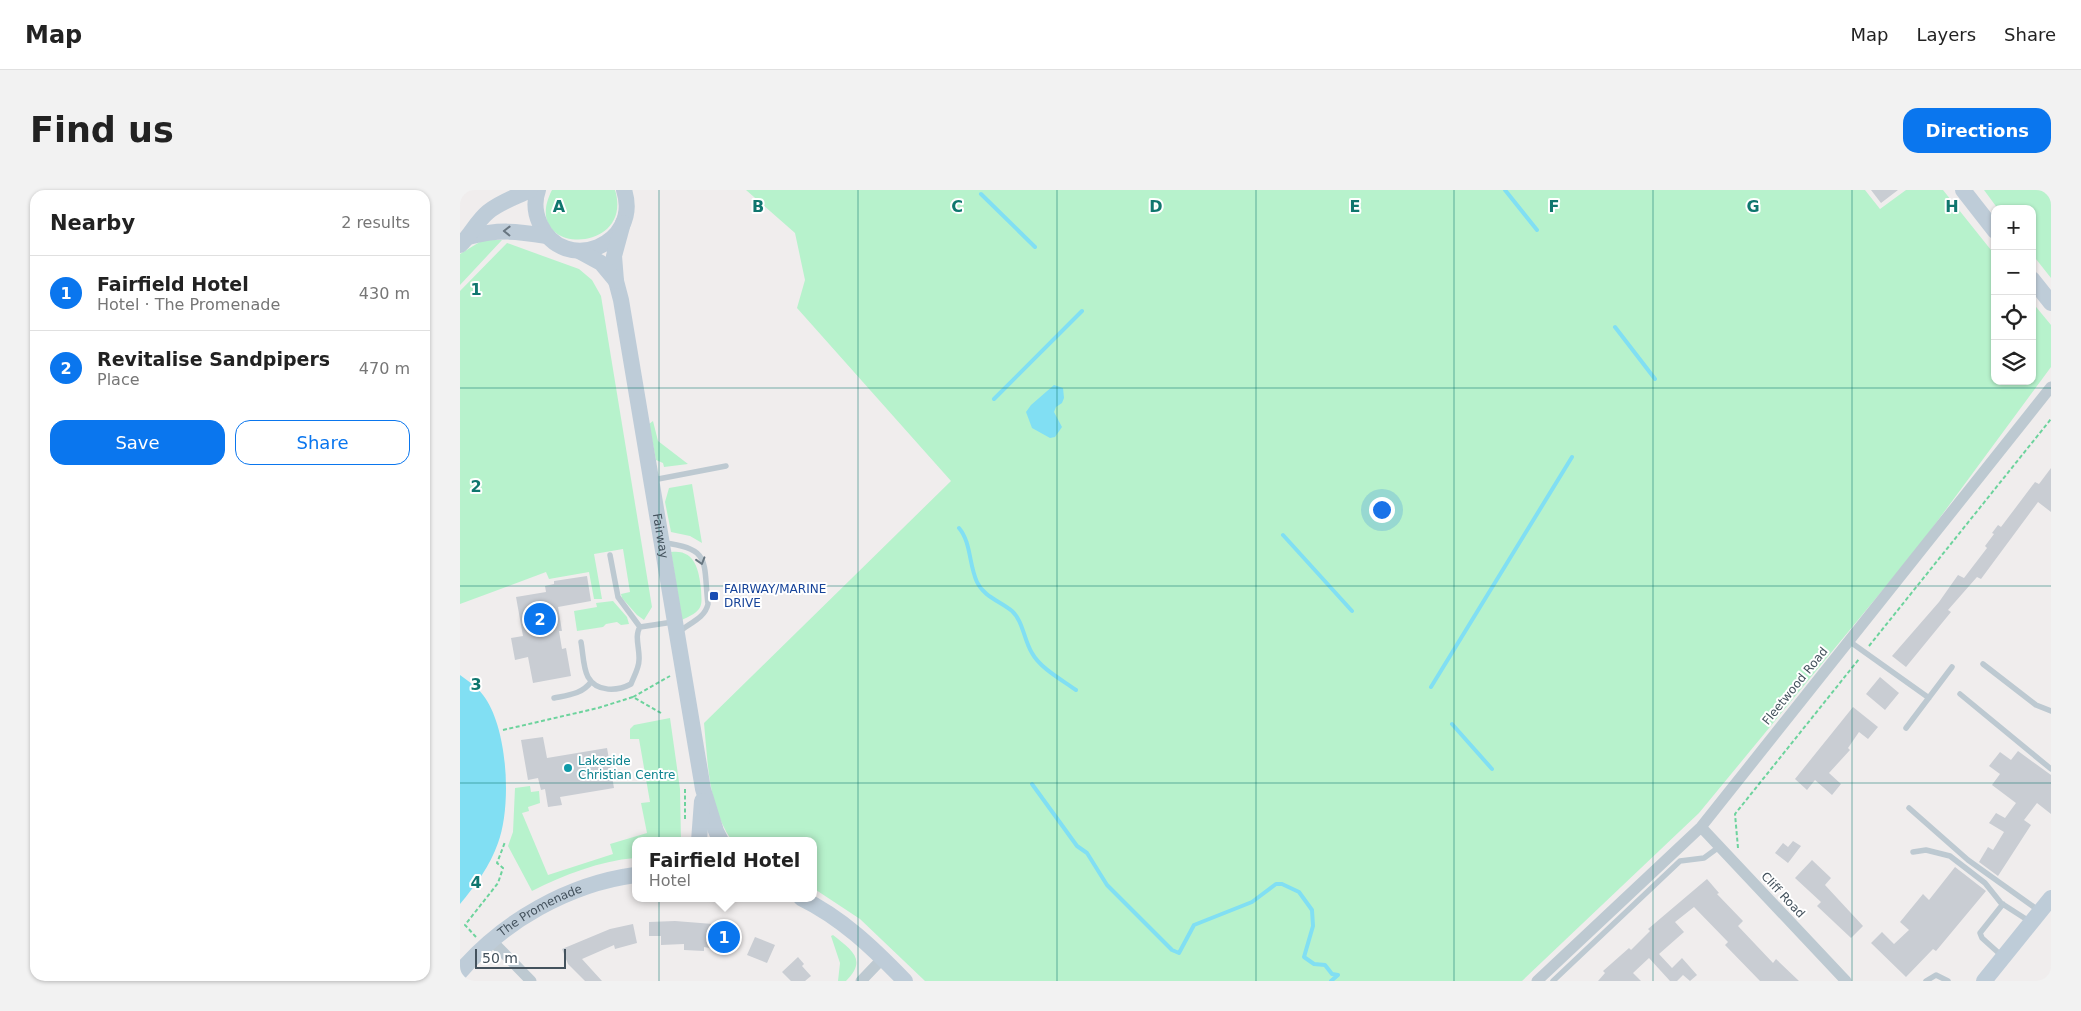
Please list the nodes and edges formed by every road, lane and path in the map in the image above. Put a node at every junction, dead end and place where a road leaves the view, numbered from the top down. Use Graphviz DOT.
graph roads {
  1 [pos="530,190"];
  2 [pos="538,190"];
  3 [pos="624,190"];
  4 [pos="1963,190"];
  5 [pos="623,224"];
  6 [pos="1991,226"];
  7 [pos="547,236"];
  8 [pos="464,241"];
  9 [pos="579,251"];
  10 [pos="616,281"];
  11 [pos="2036,284"];
  12 [pos="2051,303"];
  13 [pos="2051,387"];
  14 [pos="2051,419"];
  15 [pos="726,466"];
  16 [pos="652,481"];
  17 [pos="661,542"];
  18 [pos="610,556"];
  19 [pos="640,627"];
  20 [pos="676,627"];
  21 [pos="1849,641"];
  22 [pos="581,642"];
  23 [pos="1865,651"];
  24 [pos="1983,664"];
  25 [pos="1952,667"];
  26 [pos="683,668"];
  27 [pos="591,682"];
  28 [pos="1960,694"];
  29 [pos="633,697"];
  30 [pos="554,698"];
  31 [pos="1928,698"];
  32 [pos="2051,711"];
  33 [pos="661,713"];
  34 [pos="1906,728"];
  35 [pos="503,730"];
  36 [pos="2051,769"];
  37 [pos="685,789"];
  38 [pos="702,789"];
  39 [pos="1909,808"];
  40 [pos="685,822"];
  41 [pos="1701,827"];
  42 [pos="699,837"];
  43 [pos="719,837"];
  44 [pos="505,842"];
  45 [pos="1719,847"];
  46 [pos="1913,852"];
  47 [pos="1739,868"];
  48 [pos="632,876"];
  49 [pos="2051,898"];
  50 [pos="808,902"];
  51 [pos="2003,904"];
  52 [pos="2036,917"];
  53 [pos="484,939"];
  54 [pos="2003,957"];
  55 [pos="883,958"];
  56 [pos="460,972"];
  57 [pos="531,981"];
  58 [pos="860,981"];
  59 [pos="904,981"];
  60 [pos="1537,981"];
  61 [pos="1553,981"];
  62 [pos="1846,981"];
  63 [pos="1926,981"];
  64 [pos="1948,981"];
  65 [pos="1984,981"];
  1 -- 8 [label="street"];
  2 -- 7 [label="street"];
  3 -- 5 [label="street, Fairway"];
  4 -- 6 [label="street"];
  5 -- 9 [label="street"];
  5 -- 10 [label="street, Fairway"];
  7 -- 8 [label="street, one-way"];
  7 -- 9 [label="street, Fairway"];
  9 -- 10 [label="street, Fairway"];
  10 -- 16 [label="street, Fairway"];
  11 -- 12 [label="street"];
  13 -- 21 [label="street, Fleetwood Road"];
  14 -- 23 [label="path"];
  15 -- 16 [label="lane"];
  16 -- 17 [label="street, Fairway"];
  17 -- 20 [label="street, Fairway"];
  17 -- 20 [label="lane, one-way"];
  18 -- 19 [label="lane"];
  19 -- 20 [label="lane"];
  19 -- 27 [label="lane"];
  20 -- 26 [label="street, Fairway"];
  21 -- 23 [label="lane"];
  21 -- 41 [label="street, Fleetwood Road"];
  22 -- 27 [label="lane"];
  23 -- 31 [label="lane"];
  23 -- 47 [label="path"];
  24 -- 32 [label="lane"];
  25 -- 31 [label="lane"];
  26 -- 29 [label="path"];
  26 -- 38 [label="street, Fairway"];
  27 -- 30 [label="lane"];
  28 -- 36 [label="lane"];
  29 -- 33 [label="path"];
  29 -- 35 [label="path"];
  31 -- 34 [label="lane"];
  37 -- 40 [label="path"];
  38 -- 42 [label="street, Fairway"];
  38 -- 43 [label="street, Fairway"];
  39 -- 52 [label="lane"];
  41 -- 45 [label="street, Cliff Road"];
  41 -- 60 [label="street, Fleetwood Road"];
  44 -- 53 [label="path"];
  45 -- 47 [label="street, Cliff Road"];
  45 -- 61 [label="lane"];
  46 -- 51 [label="lane"];
  47 -- 62 [label="street, Cliff Road"];
  48 -- 53 [label="street, The Promenade"];
  49 -- 52 [label="street"];
  50 -- 55 [label="street"];
  51 -- 52 [label="lane"];
  51 -- 54 [label="lane"];
  52 -- 54 [label="street"];
  53 -- 56 [label="street, The Promenade"];
  53 -- 57 [label="street"];
  54 -- 65 [label="street"];
  55 -- 58 [label="street"];
  55 -- 59 [label="street"];
  63 -- 64 [label="lane"];
}
